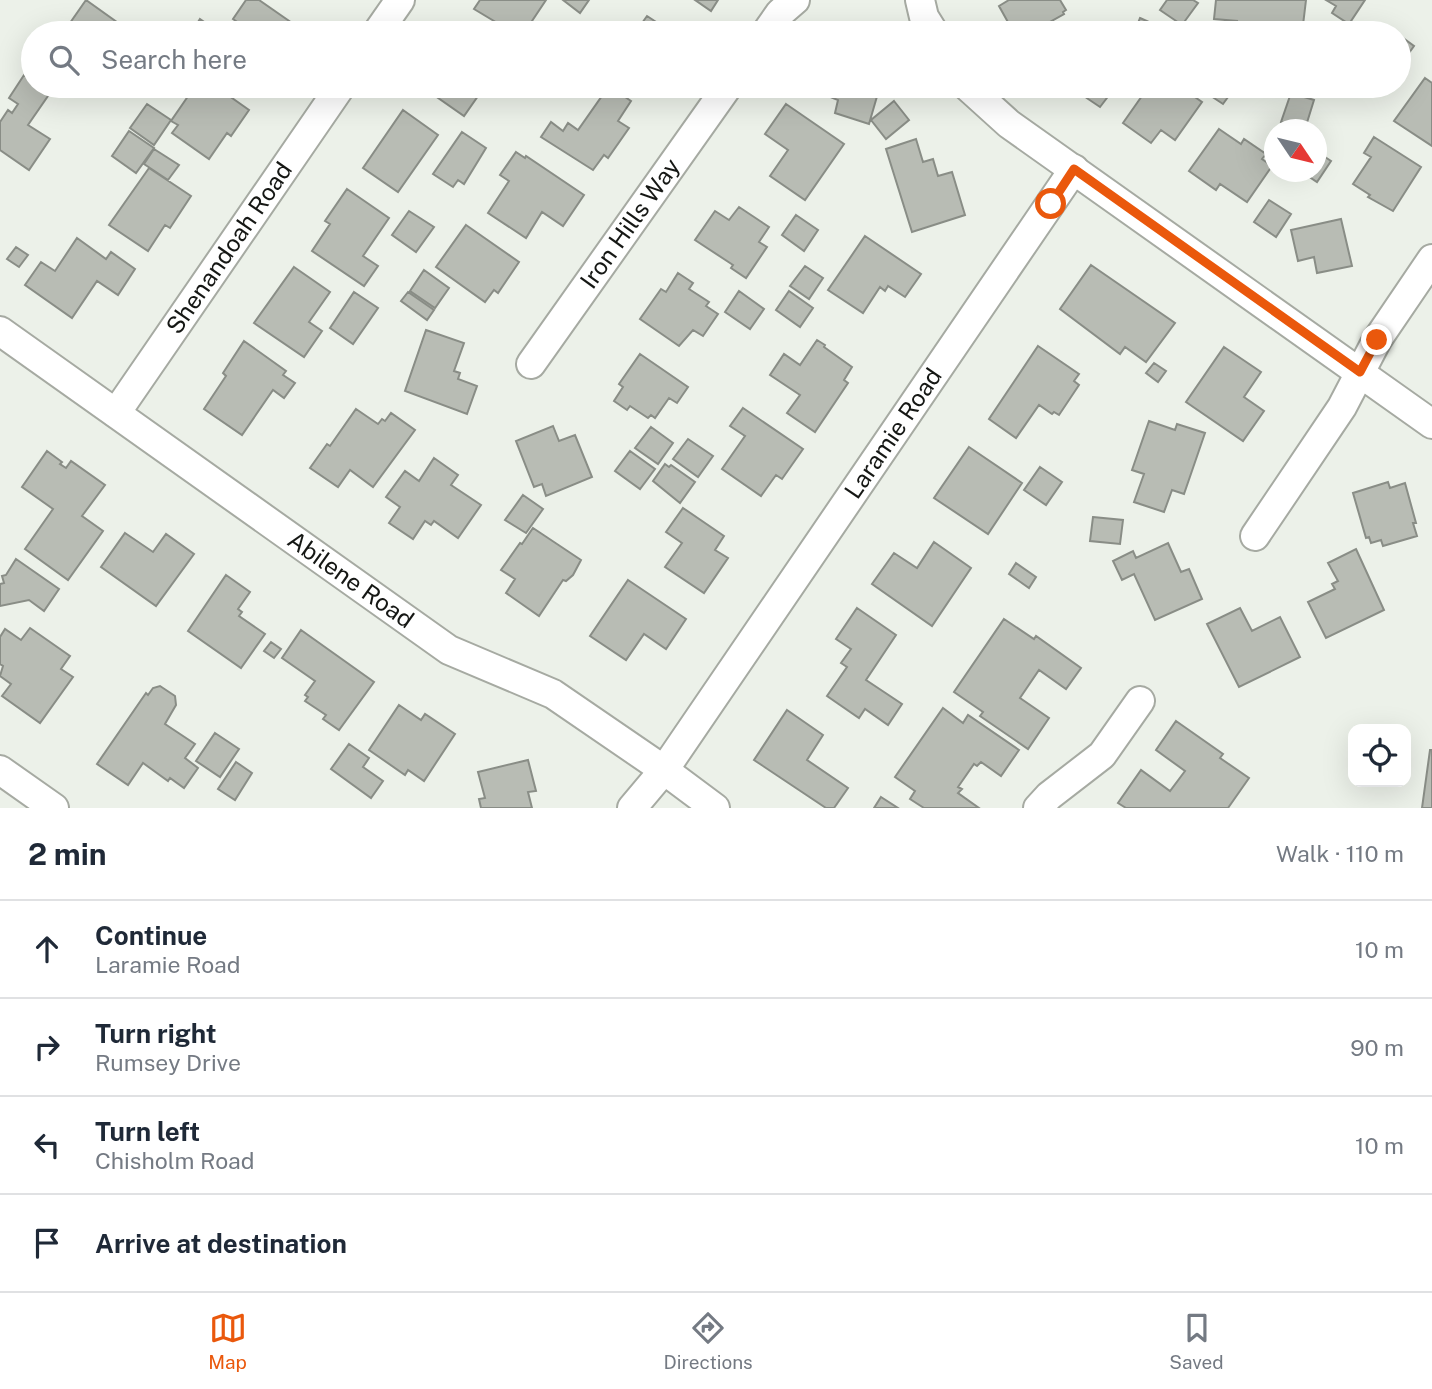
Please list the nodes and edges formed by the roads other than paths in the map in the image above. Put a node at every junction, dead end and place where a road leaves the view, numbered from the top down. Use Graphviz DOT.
graph roads {
  1 [pos="400,0"];
  2 [pos="795,0"];
  3 [pos="920,0"];
  4 [pos="385,21"];
  5 [pos="774,21"];
  6 [pos="926,21"];
  7 [pos="333,98"];
  8 [pos="720,98"];
  9 [pos="980,98"];
  10 [pos="1074,169"];
  11 [pos="1432,259"];
  12 [pos="0,331"];
  13 [pos="531,363"];
  14 [pos="1360,372"];
  15 [pos="116,413"];
  16 [pos="1432,424"];
  17 [pos="1255,536"];
  18 [pos="1140,701"];
  19 [pos="0,770"];
  20 [pos="664,770"];
  21 [pos="1050,804"];
  22 [pos="54,808"];
  23 [pos="632,808"];
  24 [pos="715,808"];
  1 -- 4 [label="street"];
  2 -- 5 [label="street"];
  3 -- 6 [label="street"];
  7 -- 15 [label="street, Shenandoah Road"];
  8 -- 13 [label="street, Iron Hills Way"];
  9 -- 10 [label="street"];
  10 -- 14 [label="street"];
  10 -- 20 [label="street, Laramie Road"];
  11 -- 14 [label="street"];
  12 -- 15 [label="street, Abilene Road"];
  14 -- 16 [label="street"];
  14 -- 17 [label="street"];
  15 -- 20 [label="street, Abilene Road"];
  18 -- 21 [label="street"];
  19 -- 22 [label="street"];
  20 -- 23 [label="street, Laramie Road"];
  20 -- 24 [label="street, Abilene Road"];
}
